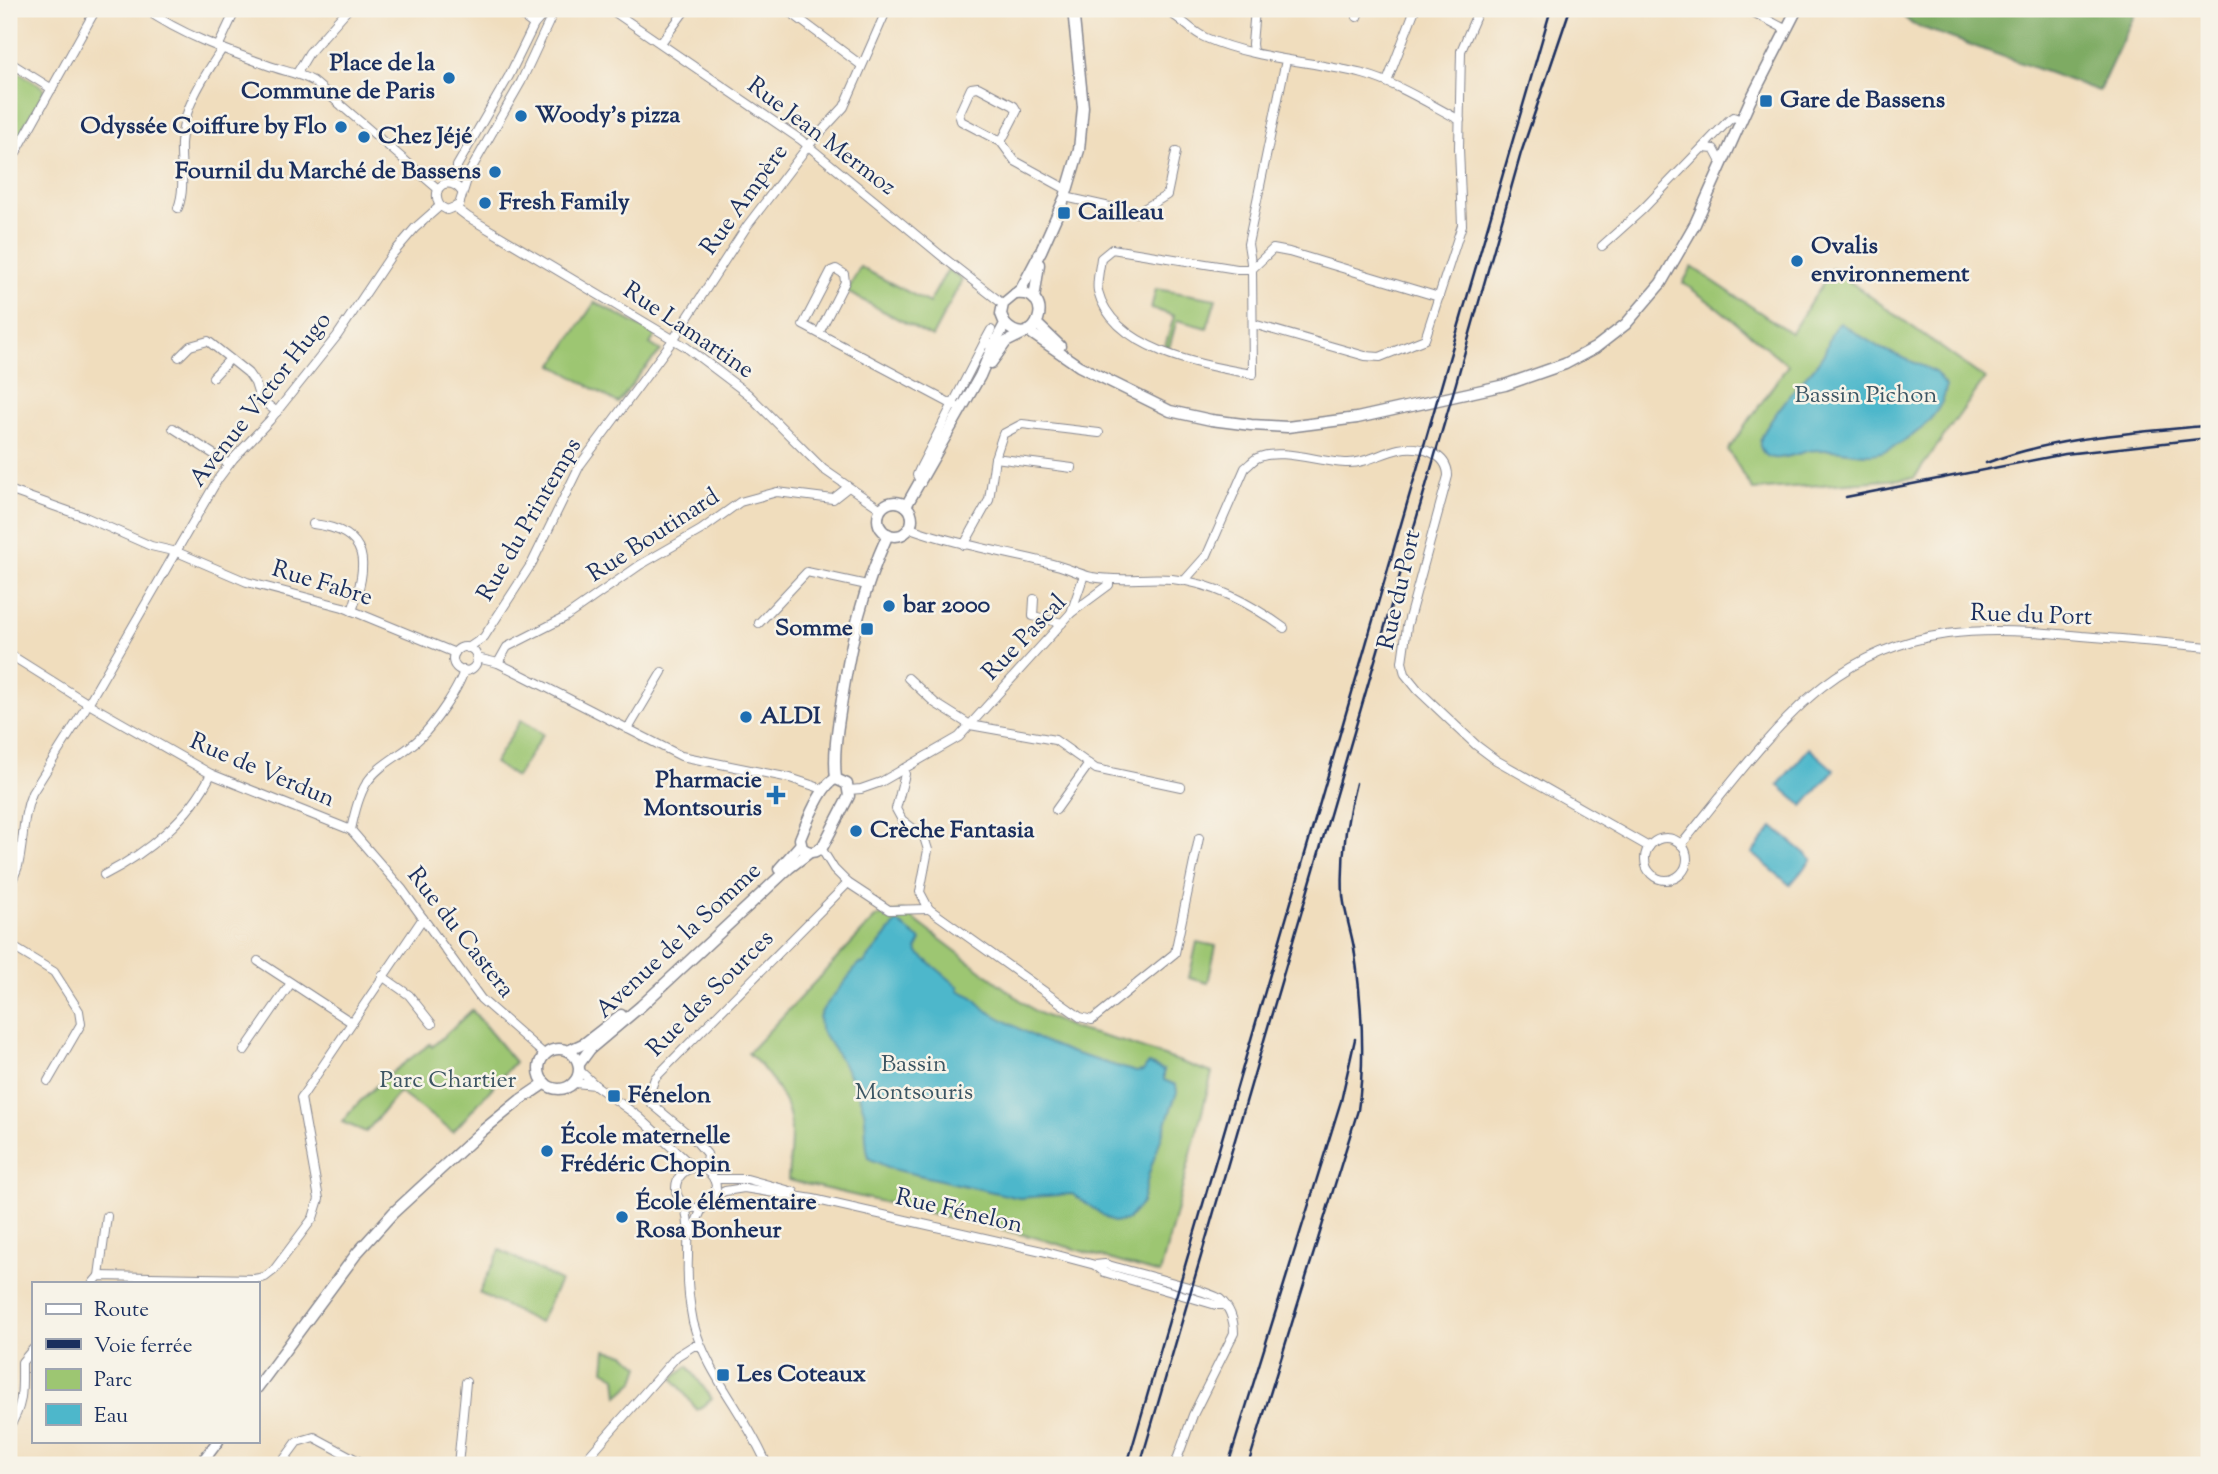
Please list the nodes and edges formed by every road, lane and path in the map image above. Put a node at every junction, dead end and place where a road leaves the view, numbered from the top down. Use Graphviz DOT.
graph roads {
  1 [pos="96,9"];
  2 [pos="145,9"];
  3 [pos="236,9"];
  4 [pos="348,9"];
  5 [pos="513,9"];
  6 [pos="548,9"];
  7 [pos="555,9"];
  8 [pos="610,9"];
  9 [pos="686,9"];
  10 [pos="786,9"];
  11 [pos="887,9"];
  12 [pos="1073,9"];
  13 [pos="1161,9"];
  14 [pos="1255,9"];
  15 [pos="1415,9"];
  16 [pos="1479,9"];
  17 [pos="1747,9"];
  18 [pos="1797,9"];
  19 [pos="534,25"];
  20 [pos="1787,30"];
  21 [pos="661,43"];
  22 [pos="220,48"];
  23 [pos="1253,52"];
  24 [pos="1286,60"];
  25 [pos="9,62"];
  26 [pos="861,65"];
  27 [pos="297,73"];
  28 [pos="1387,82"];
  29 [pos="52,89"];
  30 [pos="1460,120"];
  31 [pos="1742,120"];
  32 [pos="1001,142"];
  33 [pos="808,146"];
  34 [pos="1703,148"];
  35 [pos="1176,152"];
  36 [pos="1722,164"];
  37 [pos="9,165"];
  38 [pos="452,183"];
  39 [pos="438,189"];
  40 [pos="462,192"];
  41 [pos="1065,193"];
  42 [pos="440,206"];
  43 [pos="178,208"];
  44 [pos="456,208"];
  45 [pos="1602,246"];
  46 [pos="1041,251"];
  47 [pos="1252,269"];
  48 [pos="1016,294"];
  49 [pos="1439,297"];
  50 [pos="1034,299"];
  51 [pos="1003,304"];
  52 [pos="1005,324"];
  53 [pos="1037,324"];
  54 [pos="1254,324"];
  55 [pos="991,330"];
  56 [pos="1028,331"];
  57 [pos="819,333"];
  58 [pos="673,340"];
  59 [pos="988,345"];
  60 [pos="179,357"];
  61 [pos="230,359"];
  62 [pos="1095,374"];
  63 [pos="981,376"];
  64 [pos="213,377"];
  65 [pos="957,407"];
  66 [pos="277,412"];
  67 [pos="173,428"];
  68 [pos="1099,433"];
  69 [pos="995,458"];
  70 [pos="229,464"];
  71 [pos="1072,468"];
  72 [pos="846,488"];
  73 [pos="9,490"];
  74 [pos="906,506"];
  75 [pos="881,509"];
  76 [pos="313,524"];
  77 [pos="909,528"];
  78 [pos="888,534"];
  79 [pos="964,545"];
  80 [pos="177,552"];
  81 [pos="1084,575"];
  82 [pos="1109,580"];
  83 [pos="1184,581"];
  84 [pos="867,585"];
  85 [pos="1034,599"];
  86 [pos="352,611"];
  87 [pos="1071,613"];
  88 [pos="760,623"];
  89 [pos="1062,623"];
  90 [pos="1284,628"];
  91 [pos="2209,647"];
  92 [pos="468,648"];
  93 [pos="9,653"];
  94 [pos="455,653"];
  95 [pos="477,658"];
  96 [pos="498,663"];
  97 [pos="464,670"];
  98 [pos="662,672"];
  99 [pos="908,678"];
  100 [pos="87,703"];
  101 [pos="970,726"];
  102 [pos="628,729"];
  103 [pos="1089,764"];
  104 [pos="903,769"];
  105 [pos="211,774"];
  106 [pos="836,779"];
  107 [pos="1181,787"];
  108 [pos="824,789"];
  109 [pos="849,790"];
  110 [pos="1056,810"];
  111 [pos="351,830"];
  112 [pos="1199,838"];
  113 [pos="800,845"];
  114 [pos="1681,845"];
  115 [pos="1649,847"];
  116 [pos="815,850"];
  117 [pos="104,875"];
  118 [pos="848,883"];
  119 [pos="9,887"];
  120 [pos="929,909"];
  121 [pos="423,918"];
  122 [pos="10,944"];
  123 [pos="258,961"];
  124 [pos="382,976"];
  125 [pos="291,983"];
  126 [pos="351,1022"];
  127 [pos="432,1024"];
  128 [pos="244,1051"];
  129 [pos="568,1051"];
  130 [pos="545,1055"];
  131 [pos="580,1068"];
  132 [pos="48,1081"];
  133 [pos="545,1083"];
  134 [pos="575,1083"];
  135 [pos="595,1085"];
  136 [pos="678,1153"];
  137 [pos="694,1168"];
  138 [pos="705,1170"];
  139 [pos="683,1172"];
  140 [pos="714,1179"];
  141 [pos="713,1197"];
  142 [pos="813,1199"];
  143 [pos="684,1204"];
  144 [pos="703,1206"];
  145 [pos="107,1216"];
  146 [pos="687,1255"];
  147 [pos="96,1280"];
  148 [pos="254,1281"];
  149 [pos="700,1346"];
  150 [pos="32,1350"];
  151 [pos="466,1382"];
  152 [pos="259,1385"];
  153 [pos="9,1427"];
  154 [pos="217,1442"];
  155 [pos="200,1465"];
  156 [pos="280,1465"];
  157 [pos="366,1465"];
  158 [pos="458,1465"];
  159 [pos="581,1465"];
  160 [pos="767,1465"];
  161 [pos="1175,1465"];
  1 -- 29 [label="street"];
  2 -- 22 [label="street"];
  3 -- 22 [label="street"];
  4 -- 27 [label="street"];
  5 -- 19 [label="street"];
  6 -- 19 [label="street"];
  7 -- 40 [label="street"];
  8 -- 21 [label="street, Rue Jean Mermoz"];
  9 -- 21 [label="street"];
  10 -- 26 [label="street"];
  11 -- 26 [label="street, Rue Ampère"];
  12 -- 41 [label="street"];
  13 -- 23 [label="street"];
  14 -- 23 [label="street"];
  15 -- 28 [label="street"];
  16 -- 30 [label="street"];
  17 -- 20 [label="street"];
  18 -- 20 [label="street"];
  19 -- 38 [label="street"];
  20 -- 31 [label="street"];
  21 -- 33 [label="street, Rue Jean Mermoz"];
  22 -- 27 [label="street"];
  22 -- 43 [label="street"];
  23 -- 24 [label="street"];
  24 -- 28 [label="street"];
  24 -- 47 [label="street"];
  25 -- 29 [label="street"];
  26 -- 33 [label="street, Rue Ampère"];
  27 -- 39 [label="street"];
  28 -- 30 [label="street"];
  29 -- 37 [label="street"];
  30 -- 49 [label="street"];
  31 -- 34 [label="street"];
  31 -- 36 [label="street"];
  32 -- 32 [label="street"];
  32 -- 41 [label="street"];
  33 -- 51 [label="street, Rue Jean Mermoz"];
  33 -- 58 [label="street, Rue Ampère"];
  34 -- 36 [label="street"];
  34 -- 45 [label="street"];
  35 -- 41 [label="street"];
  36 -- 62 [label="street"];
  38 -- 39 [label="street"];
  38 -- 40 [label="street"];
  39 -- 42 [label="street"];
  40 -- 44 [label="street"];
  41 -- 46 [label="street"];
  42 -- 44 [label="street"];
  42 -- 66 [label="street, Avenue Victor Hugo"];
  44 -- 58 [label="street, Rue Lamartine"];
  46 -- 48 [label="street"];
  46 -- 50 [label="street"];
  47 -- 49 [label="street"];
  47 -- 54 [label="street"];
  47 -- 54 [label="street"];
  48 -- 50 [label="street"];
  48 -- 51 [label="street"];
  49 -- 54 [label="street"];
  50 -- 53 [label="street"];
  51 -- 52 [label="street"];
  52 -- 56 [label="street"];
  52 -- 59 [label="street"];
  53 -- 56 [label="street"];
  53 -- 62 [label="street"];
  55 -- 59 [label="street"];
  56 -- 62 [label="street"];
  56 -- 63 [label="street"];
  57 -- 57 [label="street"];
  57 -- 65 [label="street"];
  58 -- 72 [label="street, Rue Lamartine"];
  58 -- 92 [label="street, Rue du Printemps"];
  59 -- 63 [label="street"];
  59 -- 65 [label="street"];
  60 -- 61 [label="street"];
  61 -- 64 [label="street"];
  61 -- 66 [label="street"];
  63 -- 65 [label="street"];
  65 -- 74 [label="street"];
  66 -- 70 [label="street, Avenue Victor Hugo"];
  67 -- 70 [label="street"];
  68 -- 69 [label="street"];
  69 -- 71 [label="street"];
  69 -- 79 [label="street"];
  70 -- 80 [label="street, Avenue Victor Hugo"];
  72 -- 75 [label="street, Rue Lamartine"];
  72 -- 96 [label="street, Rue Boutinard"];
  73 -- 80 [label="street, Rue Fabre"];
  74 -- 75 [label="street"];
  74 -- 77 [label="street"];
  75 -- 78 [label="street"];
  76 -- 86 [label="street"];
  77 -- 78 [label="street"];
  77 -- 79 [label="street"];
  78 -- 84 [label="street"];
  79 -- 81 [label="street"];
  80 -- 86 [label="street, Rue Fabre"];
  80 -- 100 [label="street, Avenue Victor Hugo"];
  81 -- 82 [label="street"];
  81 -- 87 [label="street"];
  82 -- 83 [label="street"];
  82 -- 87 [label="street, Rue Pascal"];
  83 -- 90 [label="street"];
  83 -- 115 [label="street, Rue du Port"];
  84 -- 88 [label="street"];
  84 -- 106 [label="street"];
  85 -- 89 [label="street"];
  86 -- 94 [label="street, Rue Fabre"];
  87 -- 89 [label="street, Rue Pascal"];
  89 -- 101 [label="street, Rue Pascal"];
  91 -- 114 [label="street, Rue du Port"];
  92 -- 94 [label="street"];
  92 -- 95 [label="street"];
  93 -- 100 [label="street, Rue de Verdun"];
  94 -- 97 [label="street"];
  95 -- 96 [label="street"];
  95 -- 97 [label="street"];
  96 -- 102 [label="street"];
  97 -- 111 [label="street"];
  98 -- 102 [label="street"];
  99 -- 101 [label="street"];
  100 -- 105 [label="street, Rue de Verdun"];
  100 -- 119 [label="street, Avenue Victor Hugo"];
  101 -- 103 [label="street"];
  101 -- 104 [label="street, Rue Pascal"];
  102 -- 108 [label="street"];
  103 -- 107 [label="street"];
  103 -- 110 [label="street"];
  104 -- 109 [label="street, Rue Pascal"];
  104 -- 120 [label="street"];
  105 -- 111 [label="street, Rue de Verdun"];
  105 -- 117 [label="street"];
  106 -- 108 [label="street"];
  106 -- 109 [label="street"];
  108 -- 113 [label="street"];
  109 -- 116 [label="street"];
  111 -- 121 [label="street, Rue du Castera"];
  112 -- 120 [label="street"];
  113 -- 116 [label="street"];
  113 -- 129 [label="street, Avenue de la Somme"];
  114 -- 115 [label="street"];
  114 -- 115 [label="street"];
  116 -- 118 [label="street"];
  116 -- 131 [label="street, Avenue de la Somme"];
  118 -- 120 [label="street"];
  118 -- 138 [label="street, Rue des Sources"];
  121 -- 124 [label="street"];
  121 -- 130 [label="street, Rue du Castera"];
  122 -- 132 [label="street"];
  123 -- 125 [label="street"];
  124 -- 126 [label="street"];
  124 -- 127 [label="street"];
  125 -- 126 [label="street"];
  125 -- 128 [label="street"];
  126 -- 148 [label="street"];
  129 -- 130 [label="street"];
  129 -- 131 [label="street"];
  130 -- 133 [label="street"];
  131 -- 134 [label="street"];
  131 -- 135 [label="street"];
  133 -- 134 [label="street"];
  133 -- 152 [label="street"];
  134 -- 135 [label="street"];
  135 -- 136 [label="street"];
  136 -- 137 [label="street"];
  136 -- 139 [label="street"];
  137 -- 138 [label="street"];
  137 -- 139 [label="street"];
  138 -- 140 [label="street"];
  139 -- 143 [label="street"];
  140 -- 141 [label="street"];
  140 -- 142 [label="street, Rue Fénelon"];
  141 -- 142 [label="street, Rue Fénelon"];
  141 -- 144 [label="street"];
  142 -- 161 [label="street, Rue Fénelon"];
  143 -- 144 [label="street"];
  143 -- 146 [label="street"];
  144 -- 146 [label="street"];
  145 -- 147 [label="street"];
  146 -- 149 [label="street"];
  147 -- 148 [label="street"];
  149 -- 159 [label="street"];
  149 -- 160 [label="street"];
  150 -- 153 [label="street"];
  151 -- 158 [label="street"];
  154 -- 155 [label="street"];
  156 -- 157 [label="street"];
}
